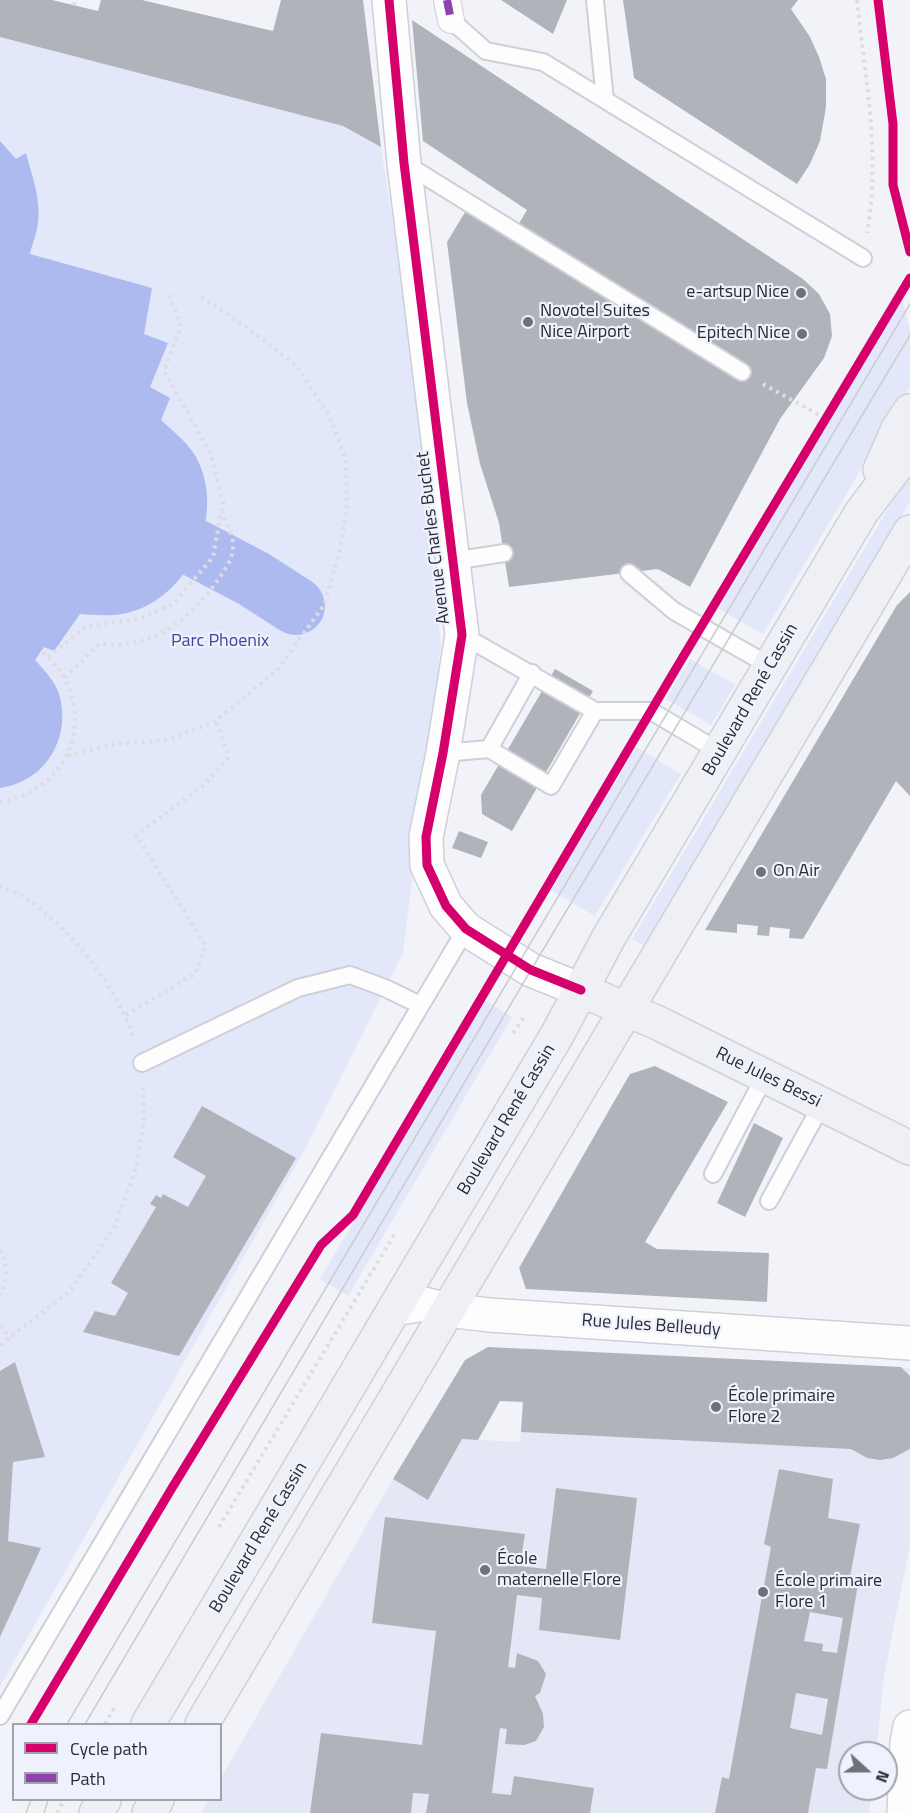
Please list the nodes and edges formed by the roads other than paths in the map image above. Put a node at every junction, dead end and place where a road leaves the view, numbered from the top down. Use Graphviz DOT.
graph roads {
  1 [pos="389,0"];
  2 [pos="595,0"];
  3 [pos="449,10"];
  4 [pos="605,100"];
  5 [pos="404,163"];
  6 [pos="863,258"];
  7 [pos="742,372"];
  8 [pos="910,411"];
  9 [pos="910,448"];
  10 [pos="861,513"];
  11 [pos="910,532"];
  12 [pos="504,554"];
  13 [pos="453,561"];
  14 [pos="629,573"];
  15 [pos="462,635"];
  16 [pos="770,666"];
  17 [pos="532,673"];
  18 [pos="596,711"];
  19 [pos="489,749"];
  20 [pos="720,752"];
  21 [pos="443,753"];
  22 [pos="466,929"];
  23 [pos="581,990"];
  24 [pos="420,1005"];
  25 [pos="626,1008"];
  26 [pos="142,1063"];
  27 [pos="765,1076"];
  28 [pos="822,1104"];
  29 [pos="910,1148"];
  30 [pos="713,1174"];
  31 [pos="769,1201"];
  32 [pos="394,1309"];
  33 [pos="447,1310"];
  34 [pos="910,1343"];
  35 [pos="0,1716"];
  36 [pos="149,1723"];
  37 [pos="203,1723"];
  38 [pos="910,1727"];
  39 [pos="904,1813"];
  1 -- 5 [label="street, Avenue Charles Buchet"];
  2 -- 4 [label="lane"];
  3 -- 4 [label="lane"];
  4 -- 6 [label="lane"];
  5 -- 7 [label="lane"];
  5 -- 13 [label="street, Avenue Charles Buchet"];
  8 -- 10 [label="main road, Boulevard René Cassin"];
  9 -- 10 [label="main road, Boulevard René Cassin"];
  10 -- 16 [label="main road, Boulevard René Cassin"];
  11 -- 25 [label="main road"];
  12 -- 13 [label="lane"];
  13 -- 15 [label="street, Avenue Charles Buchet"];
  14 -- 16 [label="lane"];
  15 -- 17 [label="lane"];
  15 -- 21 [label="street, Avenue Charles Buchet"];
  16 -- 20 [label="main road, Boulevard René Cassin"];
  17 -- 18 [label="lane"];
  17 -- 19 [label="lane"];
  18 -- 19 [label="lane"];
  18 -- 20 [label="lane"];
  19 -- 21 [label="lane"];
  20 -- 23 [label="main road, Boulevard René Cassin"];
  21 -- 22 [label="street, Avenue Charles Buchet"];
  22 -- 23 [label="street, Avenue Charles Buchet"];
  22 -- 24 [label="lane"];
  23 -- 25 [label="main road, Rue Jules Bessi"];
  23 -- 32 [label="main road, Boulevard René Cassin"];
  24 -- 26 [label="lane"];
  24 -- 35 [label="lane"];
  25 -- 27 [label="main road, Rue Jules Bessi"];
  25 -- 33 [label="main road"];
  27 -- 28 [label="main road, Rue Jules Bessi"];
  27 -- 30 [label="lane"];
  28 -- 29 [label="main road, Rue Jules Bessi"];
  28 -- 31 [label="lane"];
  32 -- 33 [label="street, Rue Jules Belleudy"];
  32 -- 36 [label="main road, Boulevard René Cassin"];
  33 -- 34 [label="street, Rue Jules Belleudy"];
  33 -- 37 [label="main road"];
  38 -- 39 [label="street"];
}
